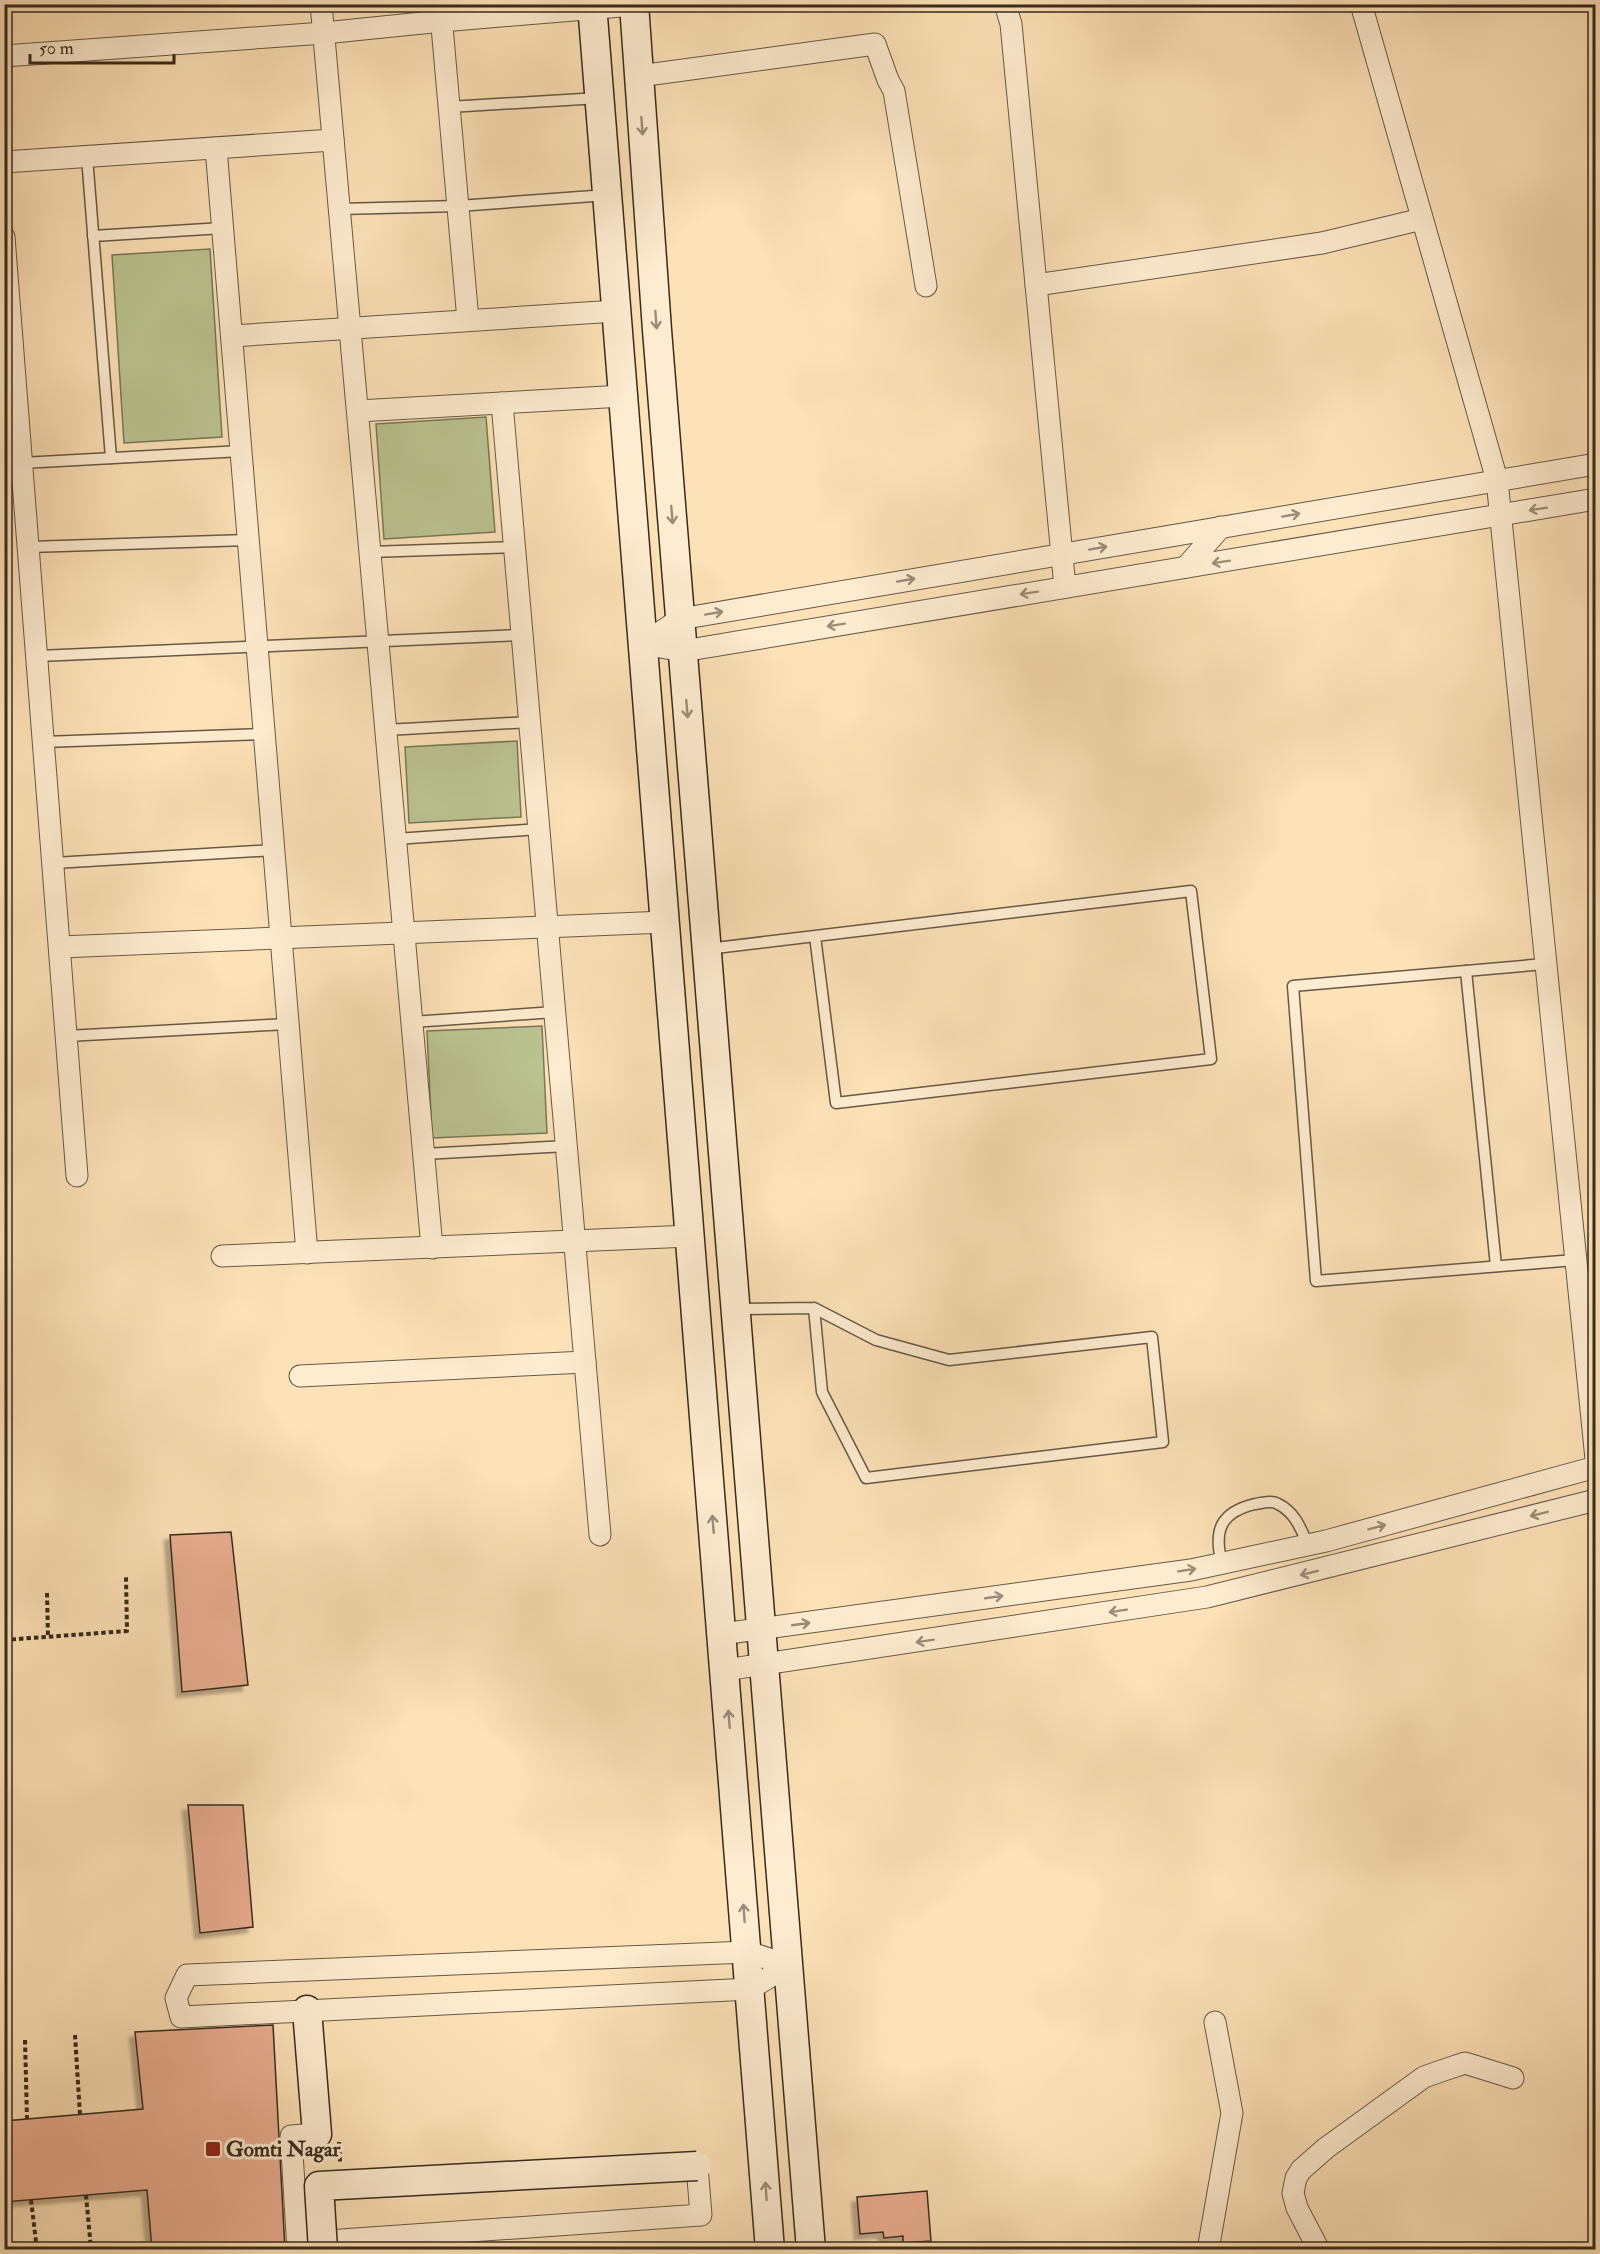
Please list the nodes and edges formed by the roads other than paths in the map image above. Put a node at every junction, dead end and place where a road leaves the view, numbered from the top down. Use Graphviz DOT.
graph roads {
  1 [pos="321,4"];
  2 [pos="1005,4"];
  3 [pos="1361,4"];
  4 [pos="634,5"];
  5 [pos="592,6"];
  6 [pos="441,13"];
  7 [pos="324,33"];
  8 [pos="4,56"];
  9 [pos="639,76"];
  10 [pos="599,98"];
  11 [pos="449,107"];
  12 [pos="333,140"];
  13 [pos="216,148"];
  14 [pos="87,157"];
  15 [pos="4,162"];
  16 [pos="607,195"];
  17 [pos="458,206"];
  18 [pos="339,209"];
  19 [pos="1422,219"];
  20 [pos="223,228"];
  21 [pos="93,236"];
  22 [pos="4,237"];
  23 [pos="1036,285"];
  24 [pos="926,286"];
  25 [pos="616,311"];
  26 [pos="468,320"];
  27 [pos="350,328"];
  28 [pos="232,336"];
  29 [pos="623,396"];
  30 [pos="502,403"];
  31 [pos="358,411"];
  32 [pos="241,452"];
  33 [pos="111,458"];
  34 [pos="22,463"];
  35 [pos="1596,465"];
  36 [pos="1497,480"];
  37 [pos="1594,506"];
  38 [pos="1500,515"];
  39 [pos="1221,527"];
  40 [pos="249,540"];
  41 [pos="29,547"];
  42 [pos="514,547"];
  43 [pos="370,552"];
  44 [pos="1061,554"];
  45 [pos="1186,567"];
  46 [pos="1065,588"];
  47 [pos="680,619"];
  48 [pos="522,635"];
  49 [pos="378,642"];
  50 [pos="643,644"];
  51 [pos="257,647"];
  52 [pos="683,651"];
  53 [pos="38,656"];
  54 [pos="530,722"];
  55 [pos="386,730"];
  56 [pos="264,734"];
  57 [pos="44,742"];
  58 [pos="539,829"];
  59 [pos="396,839"];
  60 [pos="274,850"];
  61 [pos="54,863"];
  62 [pos="665,922"];
  63 [pos="547,927"];
  64 [pos="404,933"];
  65 [pos="815,936"];
  66 [pos="281,938"];
  67 [pos="60,947"];
  68 [pos="707,949"];
  69 [pos="1545,964"];
  70 [pos="1466,971"];
  71 [pos="555,1012"];
  72 [pos="412,1022"];
  73 [pos="288,1024"];
  74 [pos="67,1036"];
  75 [pos="566,1146"];
  76 [pos="424,1154"];
  77 [pos="77,1176"];
  78 [pos="690,1236"];
  79 [pos="575,1241"];
  80 [pos="432,1248"];
  81 [pos="307,1253"];
  82 [pos="222,1256"];
  83 [pos="1575,1260"];
  84 [pos="1496,1266"];
  85 [pos="814,1308"];
  86 [pos="736,1309"];
  87 [pos="585,1362"];
  88 [pos="300,1376"];
  89 [pos="1596,1459"];
  90 [pos="1596,1467"];
  91 [pos="1596,1500"];
  92 [pos="600,1535"];
  93 [pos="1308,1545"];
  94 [pos="1222,1563"];
  95 [pos="762,1630"];
  96 [pos="722,1634"];
  97 [pos="765,1666"];
  98 [pos="725,1670"];
  99 [pos="747,1952"];
  100 [pos="789,1965"];
  101 [pos="750,1989"];
  102 [pos="307,2010"];
  103 [pos="1215,2022"];
  104 [pos="1513,2078"];
  105 [pos="317,2134"];
  106 [pos="697,2166"];
  107 [pos="306,2247"];
  108 [pos="770,2250"];
  109 [pos="811,2250"];
  110 [pos="1208,2250"];
  111 [pos="1319,2250"];
  1 -- 7 [label="street"];
  2 -- 23 [label="street"];
  3 -- 19 [label="street"];
  4 -- 5 [label="street"];
  4 -- 9 [label="street"];
  5 -- 6 [label="street"];
  5 -- 10 [label="street"];
  6 -- 7 [label="street"];
  6 -- 11 [label="street"];
  7 -- 8 [label="street"];
  7 -- 12 [label="street"];
  9 -- 24 [label="street"];
  9 -- 47 [label="street, one-way"];
  10 -- 11 [label="lane"];
  10 -- 16 [label="street"];
  11 -- 17 [label="street"];
  12 -- 13 [label="street"];
  12 -- 18 [label="street"];
  13 -- 14 [label="street"];
  13 -- 20 [label="street"];
  14 -- 15 [label="street"];
  14 -- 21 [label="lane"];
  16 -- 17 [label="lane"];
  16 -- 25 [label="street"];
  17 -- 18 [label="lane"];
  17 -- 26 [label="street"];
  18 -- 27 [label="street"];
  19 -- 23 [label="street"];
  19 -- 36 [label="street"];
  20 -- 21 [label="lane"];
  20 -- 28 [label="street"];
  21 -- 33 [label="lane"];
  22 -- 34 [label="street"];
  23 -- 44 [label="street"];
  25 -- 26 [label="street"];
  25 -- 29 [label="street"];
  26 -- 27 [label="street"];
  27 -- 28 [label="street"];
  27 -- 31 [label="street"];
  28 -- 32 [label="street"];
  29 -- 30 [label="street"];
  29 -- 50 [label="street"];
  30 -- 31 [label="street"];
  30 -- 42 [label="street"];
  31 -- 43 [label="street"];
  32 -- 33 [label="lane"];
  32 -- 40 [label="street"];
  33 -- 34 [label="lane"];
  34 -- 41 [label="street"];
  35 -- 36 [label="street"];
  36 -- 38 [label="street"];
  39 -- 36 [label="street, one-way"];
  37 -- 38 [label="street, one-way"];
  38 -- 45 [label="street, one-way"];
  38 -- 69 [label="street"];
  44 -- 39 [label="street, one-way"];
  39 -- 45 [label="street"];
  40 -- 41 [label="lane"];
  40 -- 51 [label="street"];
  41 -- 53 [label="street"];
  42 -- 43 [label="lane"];
  42 -- 48 [label="street"];
  43 -- 49 [label="street"];
  44 -- 46 [label="street"];
  47 -- 44 [label="street, one-way"];
  45 -- 46 [label="street"];
  46 -- 52 [label="street, one-way"];
  47 -- 50 [label="street"];
  47 -- 52 [label="street"];
  48 -- 49 [label="lane"];
  48 -- 54 [label="street"];
  49 -- 51 [label="lane"];
  49 -- 55 [label="street"];
  50 -- 52 [label="street"];
  50 -- 62 [label="street"];
  51 -- 53 [label="lane"];
  51 -- 56 [label="street"];
  52 -- 68 [label="street, one-way"];
  53 -- 57 [label="street"];
  54 -- 55 [label="lane"];
  54 -- 58 [label="street"];
  55 -- 59 [label="street"];
  56 -- 57 [label="lane"];
  56 -- 60 [label="street"];
  57 -- 61 [label="street"];
  58 -- 59 [label="lane"];
  58 -- 63 [label="street"];
  59 -- 64 [label="street"];
  60 -- 61 [label="lane"];
  60 -- 66 [label="street"];
  61 -- 67 [label="street"];
  62 -- 63 [label="street"];
  62 -- 78 [label="street"];
  63 -- 64 [label="street"];
  63 -- 71 [label="street"];
  64 -- 66 [label="street"];
  64 -- 72 [label="street"];
  65 -- 65 [label="lane"];
  65 -- 68 [label="lane"];
  66 -- 67 [label="street"];
  66 -- 73 [label="street"];
  67 -- 74 [label="street"];
  68 -- 86 [label="street"];
  69 -- 70 [label="lane"];
  69 -- 83 [label="street"];
  70 -- 84 [label="lane"];
  70 -- 84 [label="lane"];
  71 -- 72 [label="lane"];
  71 -- 75 [label="street"];
  72 -- 76 [label="street"];
  73 -- 74 [label="lane"];
  73 -- 81 [label="street"];
  74 -- 77 [label="street"];
  75 -- 76 [label="lane"];
  75 -- 79 [label="street"];
  76 -- 80 [label="street"];
  78 -- 79 [label="street"];
  96 -- 78 [label="street, one-way"];
  79 -- 80 [label="street"];
  79 -- 87 [label="street"];
  80 -- 81 [label="street"];
  81 -- 82 [label="street"];
  83 -- 84 [label="lane"];
  83 -- 89 [label="street"];
  85 -- 85 [label="lane"];
  85 -- 86 [label="lane"];
  86 -- 95 [label="street"];
  87 -- 88 [label="street"];
  87 -- 92 [label="street"];
  93 -- 90 [label="street, one-way"];
  91 -- 97 [label="street, one-way"];
  93 -- 94 [label="street"];
  93 -- 94 [label="lane"];
  95 -- 94 [label="street, one-way"];
  95 -- 96 [label="street"];
  95 -- 97 [label="street"];
  96 -- 98 [label="street"];
  97 -- 98 [label="street"];
  97 -- 100 [label="street"];
  99 -- 98 [label="street, one-way"];
  99 -- 100 [label="street"];
  99 -- 101 [label="street"];
  99 -- 102 [label="street"];
  100 -- 101 [label="street"];
  100 -- 109 [label="street"];
  101 -- 102 [label="street"];
  108 -- 101 [label="street, one-way"];
  102 -- 105 [label="street"];
  103 -- 110 [label="street"];
  104 -- 111 [label="street"];
  105 -- 107 [label="street"];
  106 -- 107 [label="street, bridge"];
  106 -- 107 [label="street"];
}
